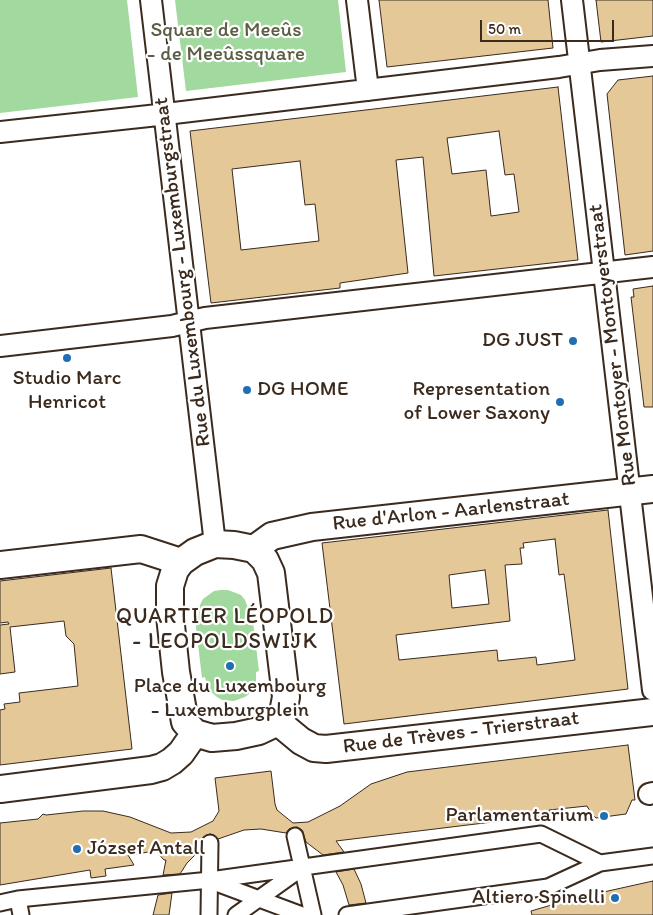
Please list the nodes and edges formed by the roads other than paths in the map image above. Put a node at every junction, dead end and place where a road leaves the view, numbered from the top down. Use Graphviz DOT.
graph roads {
  1 [pos="151,0"];
  2 [pos="357,0"];
  3 [pos="572,0"];
  4 [pos="653,56"];
  5 [pos="580,64"];
  6 [pos="368,90"];
  7 [pos="164,114"];
  8 [pos="0,132"];
  9 [pos="653,267"];
  10 [pos="604,273"];
  11 [pos="189,322"];
  12 [pos="0,346"];
  13 [pos="641,490"];
  14 [pos="215,544"];
  15 [pos="254,549"];
  16 [pos="181,562"];
  17 [pos="0,565"];
  18 [pos="653,690"];
  19 [pos="653,712"];
  20 [pos="278,722"];
  21 [pos="195,732"];
  22 [pos="0,788"];
  23 [pos="295,836"];
  24 [pos="210,843"];
  25 [pos="653,856"];
  26 [pos="600,863"];
  27 [pos="302,868"];
  28 [pos="210,880"];
  29 [pos="18,899"];
  30 [pos="259,899"];
  31 [pos="0,903"];
  32 [pos="21,915"];
  33 [pos="209,915"];
  34 [pos="236,915"];
  35 [pos="302,915"];
  36 [pos="313,915"];
  37 [pos="347,915"];
  1 -- 7 [label="street, Rue du Luxembourg - Luxemburgstraat"];
  2 -- 6 [label="street"];
  3 -- 5 [label="street, Rue Montoyer - Montoyerstraat"];
  4 -- 5 [label="street"];
  5 -- 6 [label="street"];
  5 -- 10 [label="street, Rue Montoyer - Montoyerstraat"];
  6 -- 7 [label="street"];
  7 -- 8 [label="street"];
  7 -- 11 [label="street, Rue du Luxembourg - Luxemburgstraat"];
  9 -- 10 [label="street"];
  10 -- 11 [label="street"];
  10 -- 13 [label="street, Rue Montoyer - Montoyerstraat"];
  11 -- 12 [label="street"];
  11 -- 14 [label="street, Rue du Luxembourg - Luxemburgstraat"];
  13 -- 15 [label="street, Rue d'Arlon - Aarlenstraat"];
  13 -- 18 [label="street, Rue Montoyer - Montoyerstraat"];
  14 -- 15 [label="street"];
  14 -- 16 [label="street"];
  15 -- 20 [label="street"];
  16 -- 17 [label="street"];
  16 -- 21 [label="street"];
  19 -- 20 [label="street, Rue de Trèves - Trierstraat"];
  20 -- 21 [label="street"];
  21 -- 22 [label="street"];
  23 -- 27 [label="street"];
  24 -- 28 [label="street"];
  25 -- 26 [label="street"];
  26 -- 27 [label="street"];
  26 -- 37 [label="street"];
  27 -- 28 [label="street"];
  27 -- 30 [label="street"];
  27 -- 36 [label="street"];
  28 -- 29 [label="street"];
  28 -- 30 [label="street"];
  28 -- 33 [label="street"];
  29 -- 31 [label="street"];
  29 -- 32 [label="street"];
  30 -- 34 [label="street"];
  30 -- 35 [label="street"];
}
